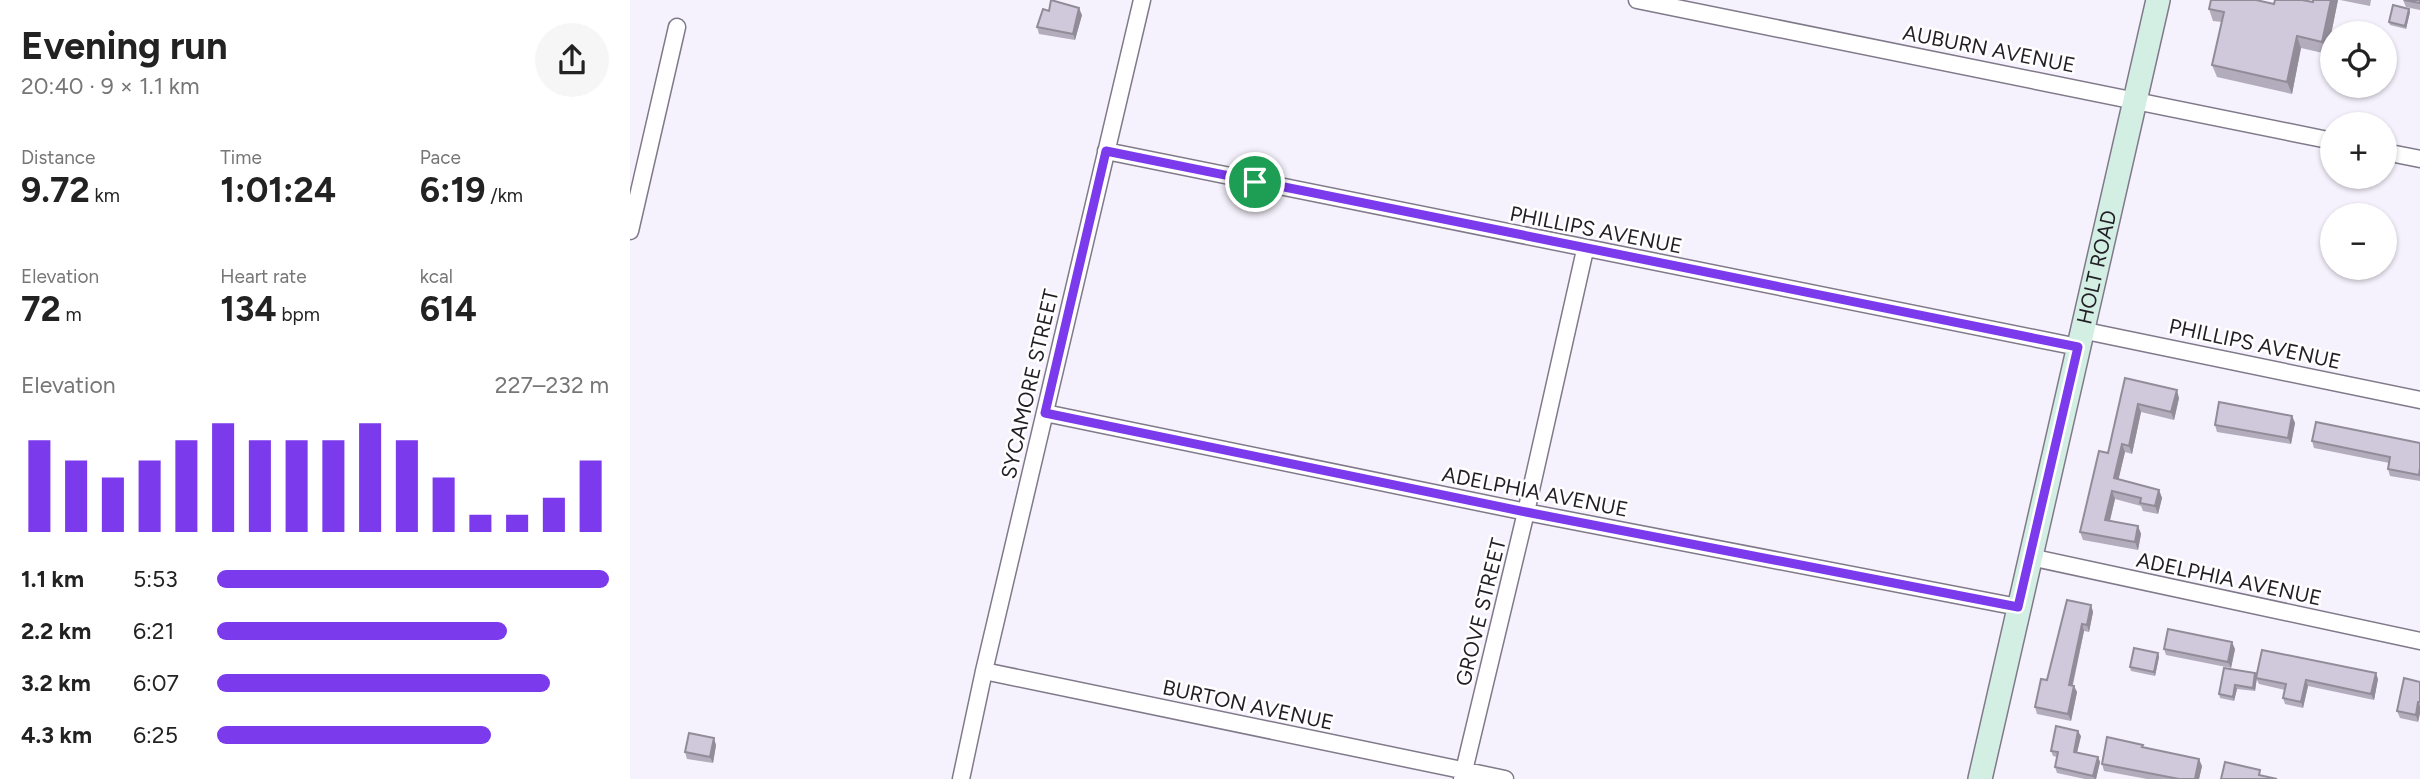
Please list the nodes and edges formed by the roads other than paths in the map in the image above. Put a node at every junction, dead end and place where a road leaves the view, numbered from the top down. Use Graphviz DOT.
graph roads {
  1 [pos="1142,0"];
  2 [pos="1637,0"];
  3 [pos="2158,0"];
  4 [pos="677,27"];
  5 [pos="2135,100"];
  6 [pos="2320,138"];
  7 [pos="1106,151"];
  8 [pos="2397,154"];
  9 [pos="2420,159"];
  10 [pos="630,231"];
  11 [pos="1585,250"];
  12 [pos="2080,338"];
  13 [pos="2420,400"];
  14 [pos="1045,413"];
  15 [pos="1526,512"];
  16 [pos="2030,557"];
  17 [pos="2018,607"];
  18 [pos="2420,641"];
  19 [pos="984,671"];
  20 [pos="1463,775"];
  21 [pos="961,779"];
  22 [pos="1505,779"];
  23 [pos="1980,779"];
  1 -- 7 [label="street, SYCAMORE STREET"];
  2 -- 5 [label="street, AUBURN AVENUE"];
  3 -- 5 [label="main road, HOLT ROAD"];
  4 -- 10 [label="street"];
  5 -- 6 [label="street, AUBURN AVENUE"];
  5 -- 12 [label="main road, HOLT ROAD"];
  7 -- 11 [label="street, PHILLIPS AVENUE"];
  7 -- 14 [label="street, SYCAMORE STREET"];
  8 -- 9 [label="street"];
  11 -- 12 [label="street, PHILLIPS AVENUE"];
  11 -- 15 [label="street, GROVE STREET"];
  12 -- 13 [label="street, PHILLIPS AVENUE"];
  12 -- 16 [label="main road, HOLT ROAD"];
  14 -- 15 [label="street, ADELPHIA AVENUE"];
  14 -- 19 [label="street, SYCAMORE STREET"];
  15 -- 17 [label="street, ADELPHIA AVENUE"];
  15 -- 20 [label="street, GROVE STREET"];
  16 -- 17 [label="main road, HOLT ROAD"];
  16 -- 18 [label="street, ADELPHIA AVENUE"];
  17 -- 23 [label="main road, HOLT ROAD"];
  19 -- 20 [label="street, BURTON AVENUE"];
  19 -- 21 [label="street, SYCAMORE STREET"];
  20 -- 22 [label="street, BURTON AVENUE"];
}
